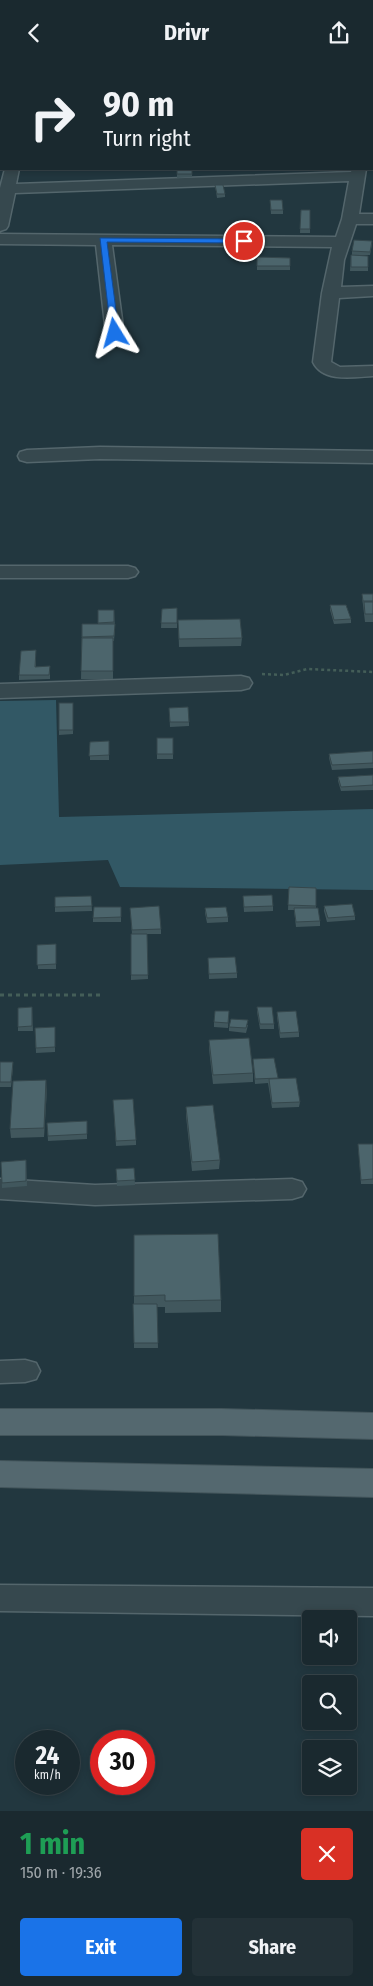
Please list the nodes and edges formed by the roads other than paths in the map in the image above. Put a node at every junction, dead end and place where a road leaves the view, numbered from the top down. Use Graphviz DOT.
graph roads {
  1 [pos="12,170"];
  2 [pos="358,172"];
  3 [pos="7,189"];
  4 [pos="350,219"];
  5 [pos="373,219"];
  6 [pos="0,226"];
  7 [pos="0,239"];
  8 [pos="103,240"];
  9 [pos="342,242"];
  10 [pos="373,291"];
  11 [pos="330,293"];
  12 [pos="115,333"];
  13 [pos="373,371"];
  14 [pos="27,455"];
  15 [pos="373,457"];
  16 [pos="0,572"];
  17 [pos="128,572"];
  18 [pos="241,683"];
  19 [pos="0,691"];
  20 [pos="0,1189"];
  21 [pos="292,1189"];
  22 [pos="0,1422"];
  23 [pos="373,1426"];
  24 [pos="0,1474"];
  25 [pos="373,1483"];
  26 [pos="0,1598"];
  27 [pos="373,1602"];
  1 -- 3 [label="street"];
  2 -- 3 [label="street"];
  2 -- 4 [label="street"];
  3 -- 6 [label="street"];
  4 -- 5 [label="street"];
  4 -- 9 [label="street"];
  7 -- 8 [label="street"];
  8 -- 9 [label="street"];
  8 -- 12 [label="street"];
  9 -- 11 [label="street"];
  10 -- 11 [label="street"];
  11 -- 13 [label="street"];
  14 -- 15 [label="street"];
  16 -- 17 [label="street"];
  18 -- 19 [label="street"];
  20 -- 21 [label="street"];
  22 -- 23 [label="main road"];
  24 -- 25 [label="main road"];
  26 -- 27 [label="street"];
}
